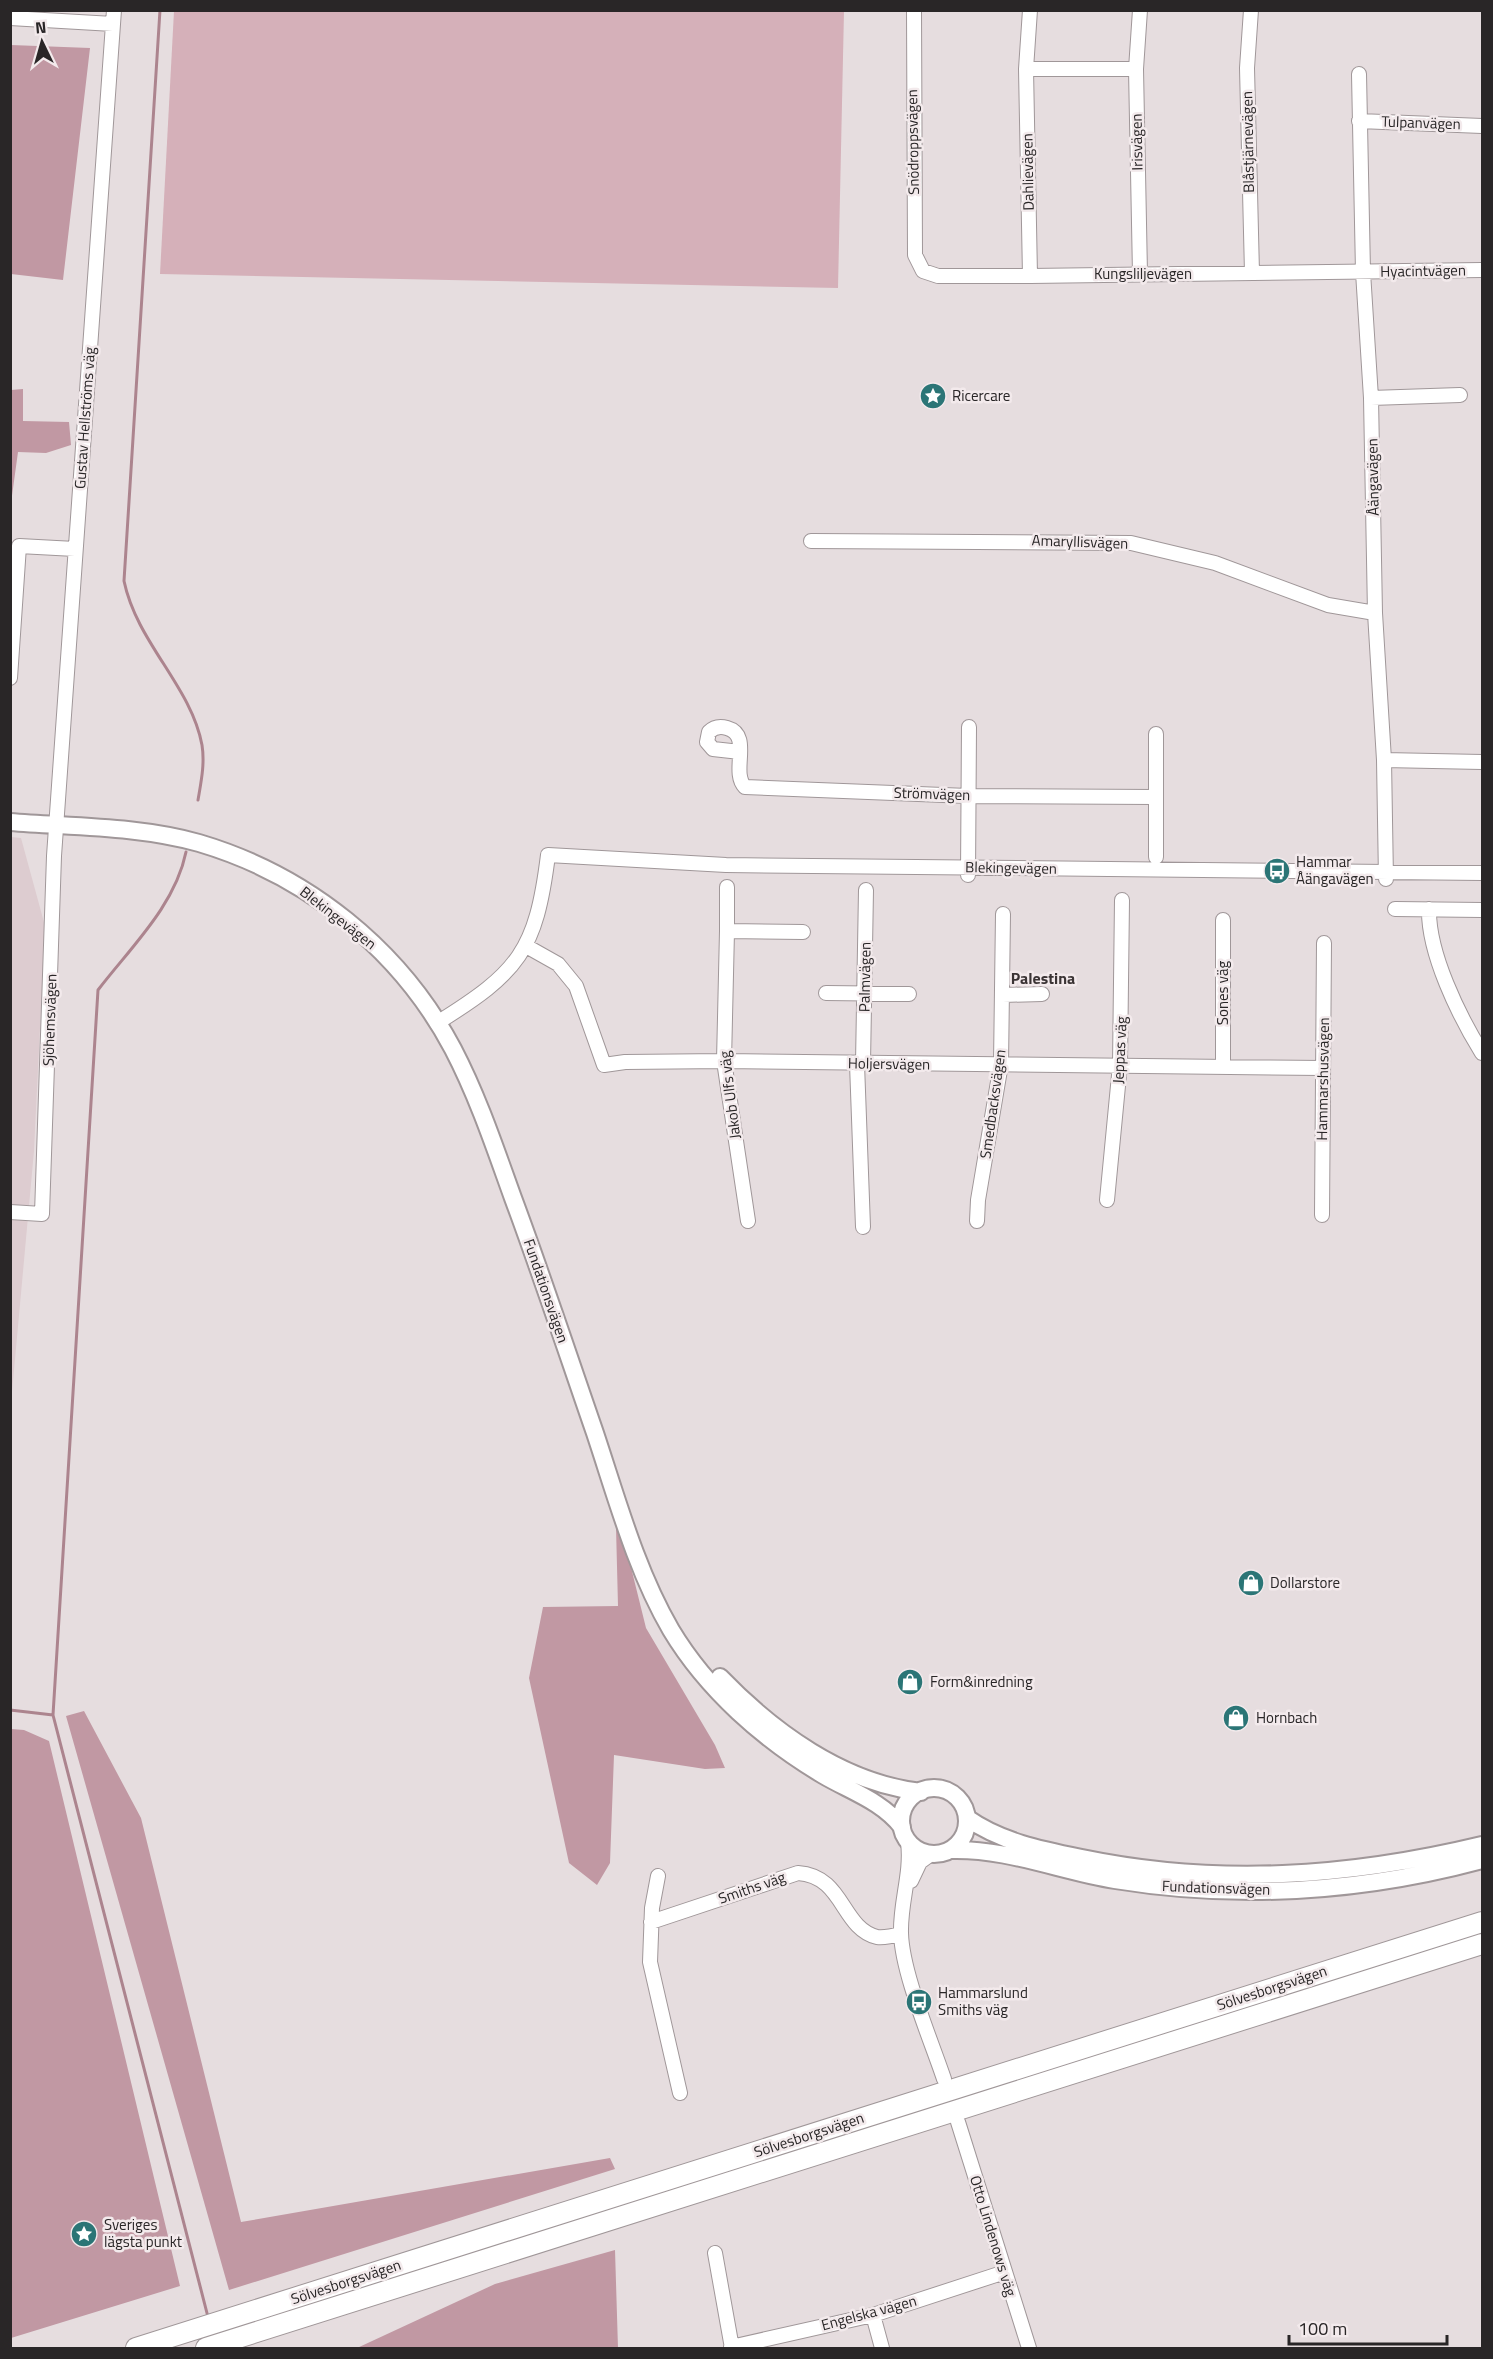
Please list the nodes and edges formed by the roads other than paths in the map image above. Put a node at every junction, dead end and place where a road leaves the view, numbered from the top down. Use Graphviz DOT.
graph roads {
  1 [pos="914,10"];
  2 [pos="1030,10"];
  3 [pos="1140,10"];
  4 [pos="1251,10"];
  5 [pos="114,17"];
  6 [pos="10,18"];
  7 [pos="1026,69"];
  8 [pos="1136,69"];
  9 [pos="1359,74"];
  10 [pos="1359,121"];
  11 [pos="1482,126"];
  12 [pos="1482,270"];
  13 [pos="923,271"];
  14 [pos="1252,273"];
  15 [pos="1363,273"];
  16 [pos="1140,274"];
  17 [pos="1029,276"];
  18 [pos="1460,395"];
  19 [pos="1371,398"];
  20 [pos="812,541"];
  21 [pos="75,549"];
  22 [pos="1375,613"];
  23 [pos="10,678"];
  24 [pos="969,727"];
  25 [pos="1156,734"];
  26 [pos="740,752"];
  27 [pos="1384,760"];
  28 [pos="1482,762"];
  29 [pos="968,796"];
  30 [pos="1155,797"];
  31 [pos="10,822"];
  32 [pos="56,825"];
  33 [pos="1156,857"];
  34 [pos="968,872"];
  35 [pos="1482,873"];
  36 [pos="1386,876"];
  37 [pos="1482,882"];
  38 [pos="727,887"];
  39 [pos="866,890"];
  40 [pos="1122,900"];
  41 [pos="1395,909"];
  42 [pos="1429,909"];
  43 [pos="1482,910"];
  44 [pos="1003,914"];
  45 [pos="1223,920"];
  46 [pos="727,931"];
  47 [pos="803,932"];
  48 [pos="1324,943"];
  49 [pos="526,946"];
  50 [pos="826,993"];
  51 [pos="865,994"];
  52 [pos="909,994"];
  53 [pos="1042,994"];
  54 [pos="1003,995"];
  55 [pos="437,1023"];
  56 [pos="1482,1053"];
  57 [pos="724,1061"];
  58 [pos="860,1064"];
  59 [pos="1001,1064"];
  60 [pos="1120,1065"];
  61 [pos="1223,1066"];
  62 [pos="1323,1068"];
  63 [pos="1107,1200"];
  64 [pos="10,1212"];
  65 [pos="1322,1215"];
  66 [pos="748,1221"];
  67 [pos="977,1221"];
  68 [pos="863,1227"];
  69 [pos="641,1565"];
  70 [pos="921,1792"];
  71 [pos="967,1818"];
  72 [pos="905,1834"];
  73 [pos="1482,1845"];
  74 [pos="950,1850"];
  75 [pos="931,1854"];
  76 [pos="1482,1860"];
  77 [pos="658,1876"];
  78 [pos="905,1894"];
  79 [pos="651,1922"];
  80 [pos="1482,1922"];
  81 [pos="901,1935"];
  82 [pos="1482,1944"];
  83 [pos="944,2079"];
  84 [pos="680,2093"];
  85 [pos="958,2122"];
  86 [pos="715,2253"];
  87 [pos="1005,2272"];
  88 [pos="873,2315"];
  89 [pos="732,2348"];
  90 [pos="136,2349"];
  91 [pos="206,2349"];
  92 [pos="882,2349"];
  93 [pos="1029,2349"];
  1 -- 13 [label="street, Snödroppsvägen"];
  2 -- 7 [label="street, Dahlievägen"];
  3 -- 8 [label="street, Irisvägen"];
  4 -- 14 [label="street, Blåstjärnevägen"];
  5 -- 6 [label="street"];
  5 -- 21 [label="street, Gustav Hellströms väg"];
  7 -- 8 [label="street"];
  7 -- 17 [label="street, Dahlievägen"];
  8 -- 16 [label="street, Irisvägen"];
  9 -- 10 [label="street, Åängavägen"];
  10 -- 11 [label="street, Tulpanvägen"];
  10 -- 15 [label="street, Åängavägen"];
  12 -- 15 [label="street, Hyacintvägen"];
  13 -- 17 [label="street, Kungsliljevägen"];
  14 -- 15 [label="street, Kungsliljevägen"];
  14 -- 16 [label="street, Kungsliljevägen"];
  15 -- 19 [label="street, Åängavägen"];
  16 -- 17 [label="street, Kungsliljevägen"];
  18 -- 19 [label="street"];
  19 -- 22 [label="street, Åängavägen"];
  20 -- 22 [label="street, Amaryllisvägen"];
  21 -- 23 [label="street"];
  21 -- 32 [label="street, Gustav Hellströms väg"];
  22 -- 27 [label="street, Åängavägen"];
  24 -- 29 [label="street"];
  25 -- 30 [label="street"];
  26 -- 29 [label="street, Strömvägen"];
  27 -- 28 [label="street"];
  27 -- 36 [label="street, Åängavägen"];
  29 -- 30 [label="street, Strömvägen"];
  29 -- 34 [label="street"];
  30 -- 33 [label="street"];
  31 -- 32 [label="main road, Blekingevägen"];
  32 -- 55 [label="main road, Blekingevägen"];
  32 -- 64 [label="street, Sjöhemsvägen"];
  34 -- 36 [label="street, Blekingevägen"];
  34 -- 49 [label="street, Blekingevägen"];
  35 -- 36 [label="street, Blekingevägen"];
  36 -- 37 [label="street, Blekingevägen"];
  38 -- 46 [label="street, Jakob Ulfs väg"];
  39 -- 51 [label="street, Palmvägen"];
  40 -- 60 [label="street, Jeppas väg"];
  41 -- 42 [label="street"];
  42 -- 43 [label="street"];
  42 -- 56 [label="street"];
  44 -- 54 [label="street, Smedbacksvägen"];
  45 -- 61 [label="street, Sones väg"];
  46 -- 47 [label="street"];
  46 -- 57 [label="street, Jakob Ulfs väg"];
  48 -- 62 [label="street, Hammarshusvägen"];
  49 -- 55 [label="street, Blekingevägen"];
  49 -- 57 [label="street, Holjersvägen"];
  50 -- 51 [label="street"];
  51 -- 52 [label="street"];
  51 -- 58 [label="street, Palmvägen"];
  53 -- 54 [label="street"];
  54 -- 59 [label="street, Smedbacksvägen"];
  55 -- 69 [label="main road, Fundationsvägen"];
  57 -- 58 [label="street, Holjersvägen"];
  57 -- 66 [label="street, Jakob Ulfs väg"];
  58 -- 59 [label="street, Holjersvägen"];
  58 -- 68 [label="street, Palmvägen"];
  59 -- 60 [label="street, Holjersvägen"];
  59 -- 67 [label="street, Smedbacksvägen"];
  60 -- 61 [label="street, Holjersvägen"];
  60 -- 63 [label="street, Jeppas väg"];
  61 -- 62 [label="street, Holjersvägen"];
  62 -- 65 [label="street, Hammarshusvägen"];
  69 -- 70 [label="main road, Fundationsvägen"];
  69 -- 72 [label="main road, Fundationsvägen"];
  70 -- 71 [label="main road"];
  70 -- 72 [label="main road"];
  71 -- 73 [label="main road, Fundationsvägen"];
  71 -- 74 [label="main road"];
  72 -- 75 [label="main road"];
  72 -- 78 [label="street"];
  74 -- 75 [label="main road"];
  74 -- 76 [label="main road, Fundationsvägen"];
  75 -- 78 [label="street"];
  77 -- 79 [label="street"];
  78 -- 81 [label="street"];
  79 -- 81 [label="street, Smiths väg"];
  79 -- 84 [label="street"];
  80 -- 90 [label="highway, Sölvesborgsvägen"];
  81 -- 83 [label="street"];
  82 -- 91 [label="highway, Sölvesborgsvägen"];
  85 -- 87 [label="street, Otto Lindenows väg"];
  86 -- 89 [label="street, Engelska vägen"];
  87 -- 88 [label="street, Engelska vägen"];
  87 -- 93 [label="street, Otto Lindenows väg"];
  88 -- 89 [label="street, Engelska vägen"];
  88 -- 92 [label="street"];
}
